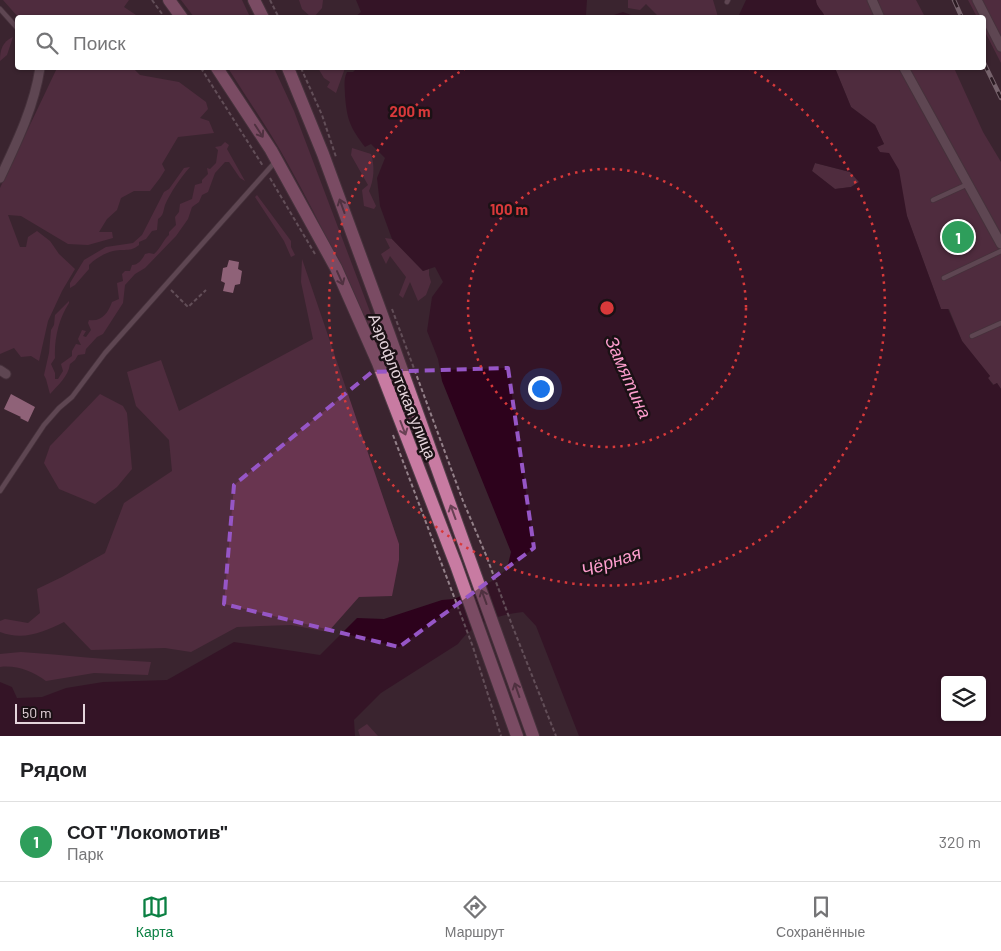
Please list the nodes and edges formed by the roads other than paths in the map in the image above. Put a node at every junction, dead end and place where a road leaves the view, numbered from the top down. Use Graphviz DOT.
graph roads {
  1 [pos="169,0"];
  2 [pos="254,0"];
  3 [pos="872,0"];
  4 [pos="979,1"];
  5 [pos="0,9"];
  6 [pos="180,15"];
  7 [pos="262,15"];
  8 [pos="879,15"];
  9 [pos="986,15"];
  10 [pos="986,16"];
  11 [pos="15,26"];
  12 [pos="1001,47"];
  13 [pos="40,70"];
  14 [pos="218,70"];
  15 [pos="289,70"];
  16 [pos="905,70"];
  17 [pos="276,160"];
  18 [pos="0,178"];
  19 [pos="968,184"];
  20 [pos="933,200"];
  21 [pos="1001,244"];
  22 [pos="1001,251"];
  23 [pos="944,278"];
  24 [pos="1001,323"];
  25 [pos="972,336"];
  26 [pos="0,491"];
  27 [pos="517,736"];
  28 [pos="533,736"];
  1 -- 6 [label="main road"];
  2 -- 7 [label="main road"];
  3 -- 8 [label="street"];
  4 -- 9 [label="street"];
  5 -- 11 [label="lane"];
  10 -- 12 [label="street"];
  13 -- 18 [label="street"];
  14 -- 17 [label="main road, Аэрофлотская улица, one-way"];
  28 -- 15 [label="main road, Аэрофлотская улица, one-way"];
  16 -- 19 [label="street"];
  17 -- 26 [label="lane"];
  17 -- 27 [label="main road, Аэрофлотская улица, one-way"];
  19 -- 20 [label="lane"];
  19 -- 21 [label="street"];
  22 -- 23 [label="lane"];
  24 -- 25 [label="lane"];
}
